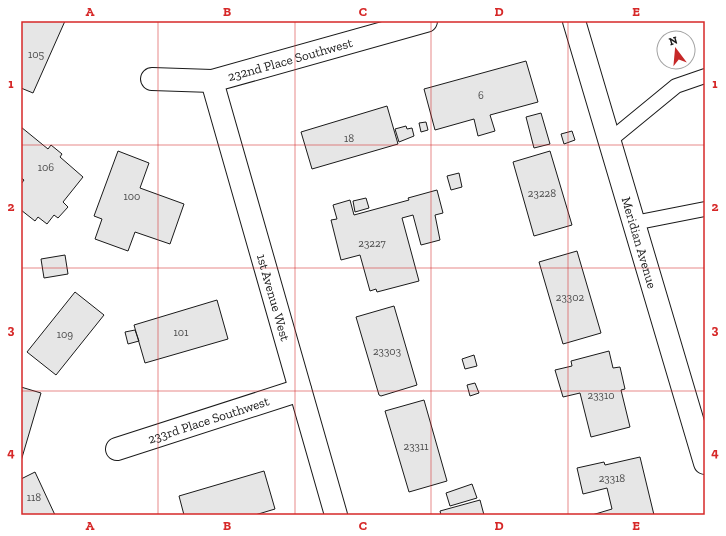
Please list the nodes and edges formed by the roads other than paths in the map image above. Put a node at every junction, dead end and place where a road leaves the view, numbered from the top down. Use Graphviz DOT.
graph roads {
  1 [pos="426,21"];
  2 [pos="574,21"];
  3 [pos="705,76"];
  4 [pos="152,79"];
  5 [pos="212,81"];
  6 [pos="609,140"];
  7 [pos="705,208"];
  8 [pos="634,223"];
  9 [pos="300,390"];
  10 [pos="117,449"];
  11 [pos="704,454"];
  12 [pos="336,515"];
  1 -- 5 [label="street, 232nd Place Southwest"];
  2 -- 6 [label="street, Meridian Avenue"];
  3 -- 6 [label="lane"];
  4 -- 5 [label="street, 232nd Place Southwest"];
  5 -- 9 [label="street, 1st Avenue West"];
  6 -- 8 [label="street, Meridian Avenue"];
  7 -- 8 [label="lane"];
  8 -- 11 [label="street, Meridian Avenue"];
  9 -- 10 [label="street, 233rd Place Southwest"];
  9 -- 12 [label="street, 1st Avenue West"];
}
